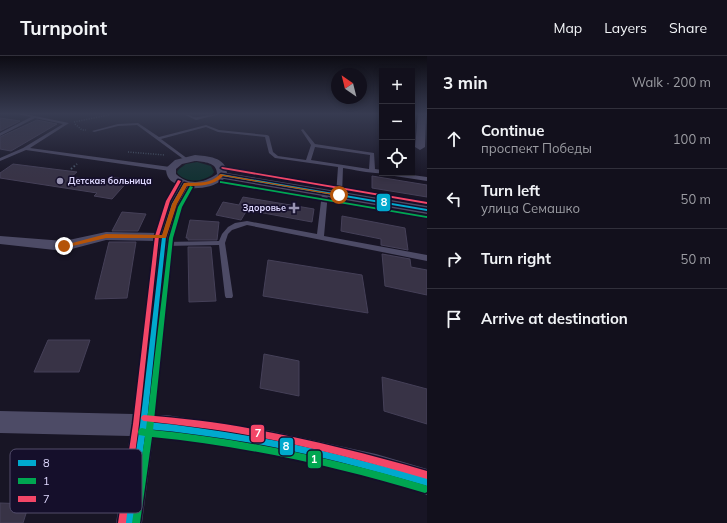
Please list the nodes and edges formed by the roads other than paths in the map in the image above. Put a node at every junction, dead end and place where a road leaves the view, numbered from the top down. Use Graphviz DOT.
graph roads {
  1 [pos="46,136"];
  2 [pos="154,136"];
  3 [pos="170,136"];
  4 [pos="265,136"];
  5 [pos="307,136"];
  6 [pos="421,136"];
  7 [pos="158,139"];
  8 [pos="313,145"];
  9 [pos="420,147"];
  10 [pos="25,149"];
  11 [pos="0,154"];
  12 [pos="10,156"];
  13 [pos="0,160"];
  14 [pos="186,160"];
  15 [pos="308,162"];
  16 [pos="341,166"];
  17 [pos="170,169"];
  18 [pos="372,171"];
  19 [pos="379,172"];
  20 [pos="222,175"];
  21 [pos="408,176"];
  22 [pos="427,179"];
  23 [pos="185,184"];
  24 [pos="325,193"];
  25 [pos="339,195"];
  26 [pos="427,210"];
  27 [pos="320,237"];
  28 [pos="0,240"];
  29 [pos="164,240"];
  30 [pos="222,243"];
  31 [pos="427,258"];
  32 [pos="229,296"];
  33 [pos="0,422"];
  34 [pos="143,425"];
  35 [pos="139,449"];
  36 [pos="427,482"];
  37 [pos="130,513"];
  38 [pos="128,523"];
  1 -- 10 [label="lane"];
  2 -- 7 [label="lane"];
  3 -- 7 [label="lane"];
  4 -- 15 [label="lane"];
  5 -- 8 [label="lane"];
  6 -- 9 [label="street"];
  7 -- 14 [label="lane"];
  8 -- 15 [label="lane"];
  8 -- 18 [label="lane"];
  10 -- 12 [label="lane"];
  10 -- 17 [label="lane"];
  11 -- 12 [label="lane"];
  12 -- 13 [label="lane"];
  14 -- 17 [label="street"];
  14 -- 20 [label="street"];
  15 -- 16 [label="lane"];
  16 -- 18 [label="lane"];
  16 -- 25 [label="lane"];
  17 -- 23 [label="street"];
  18 -- 19 [label="lane"];
  20 -- 23 [label="street"];
  20 -- 24 [label="street"];
  21 -- 22 [label="lane"];
  23 -- 29 [label="street"];
  24 -- 25 [label="street"];
  24 -- 27 [label="lane"];
  25 -- 26 [label="street"];
  27 -- 30 [label="lane"];
  27 -- 31 [label="lane"];
  28 -- 29 [label="street"];
  29 -- 30 [label="lane"];
  29 -- 34 [label="street"];
  30 -- 32 [label="lane"];
  33 -- 34 [label="street"];
  34 -- 35 [label="street"];
  34 -- 36 [label="street"];
  37 -- 38 [label="street"];
}
